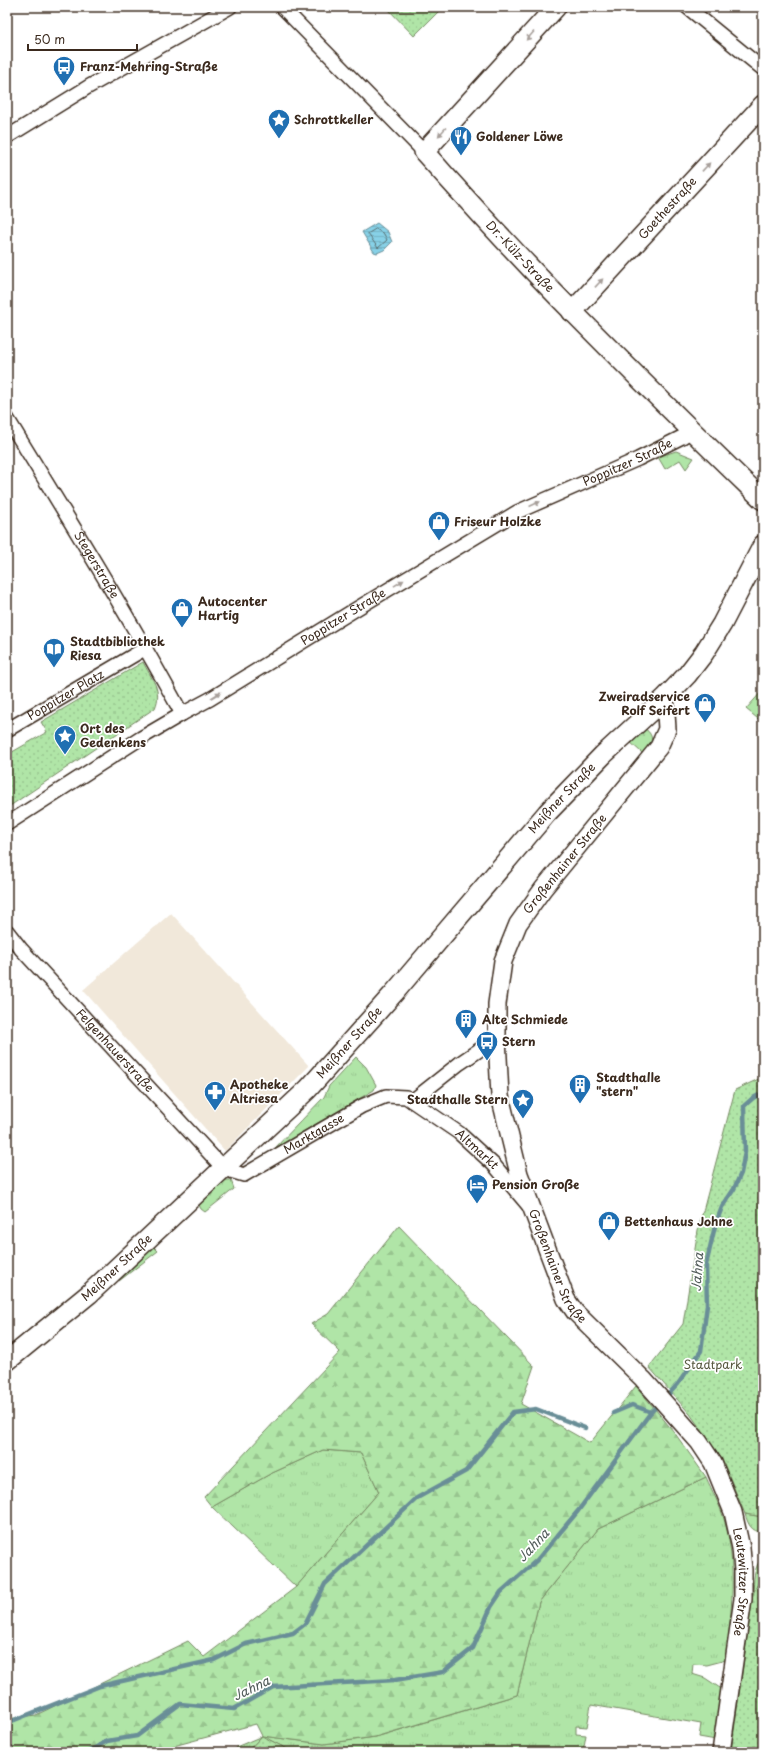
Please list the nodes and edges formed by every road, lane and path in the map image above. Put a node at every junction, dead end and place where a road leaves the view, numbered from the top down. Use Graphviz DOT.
graph roads {
  1 [pos="230,7"];
  2 [pos="282,7"];
  3 [pos="556,7"];
  4 [pos="687,7"];
  5 [pos="763,69"];
  6 [pos="763,105"];
  7 [pos="7,137"];
  8 [pos="424,152"];
  9 [pos="572,312"];
  10 [pos="7,418"];
  11 [pos="691,431"];
  12 [pos="763,500"];
  13 [pos="763,545"];
  14 [pos="146,648"];
  15 [pos="664,698"];
  16 [pos="182,714"];
  17 [pos="7,730"];
  18 [pos="7,824"];
  19 [pos="7,931"];
  20 [pos="497,1038"];
  21 [pos="409,1099"];
  22 [pos="224,1169"];
  23 [pos="531,1209"];
  24 [pos="7,1361"];
  25 [pos="686,1425"];
  26 [pos="721,1752"];
  1 -- 7 [label="street"];
  2 -- 8 [label="street, Dr.-Külz-Straße"];
  3 -- 8 [label="main road, one-way"];
  4 -- 5 [label="street"];
  9 -- 6 [label="main road, Goethestraße, one-way"];
  8 -- 9 [label="main road, Dr.-Külz-Straße"];
  9 -- 11 [label="main road, Dr.-Külz-Straße"];
  10 -- 14 [label="street, Stegerstraße"];
  11 -- 12 [label="main road, Dr.-Külz-Straße"];
  16 -- 11 [label="street, Poppitzer Straße, one-way"];
  13 -- 15 [label="main road"];
  14 -- 16 [label="street, Stegerstraße"];
  14 -- 17 [label="street, Poppitzer Platz"];
  15 -- 20 [label="street, Großenhainer Straße"];
  15 -- 22 [label="main road, Meißner Straße"];
  16 -- 18 [label="street, Poppitzer Straße"];
  19 -- 22 [label="street, Felgenhauerstraße"];
  20 -- 21 [label="street"];
  20 -- 23 [label="street, Großenhainer Straße"];
  21 -- 22 [label="street, Marktgasse"];
  21 -- 23 [label="street, Altmarkt"];
  22 -- 24 [label="main road, Meißner Straße"];
  23 -- 25 [label="street, Großenhainer Straße"];
  25 -- 26 [label="street, Leutewitzer Straße"];
}
